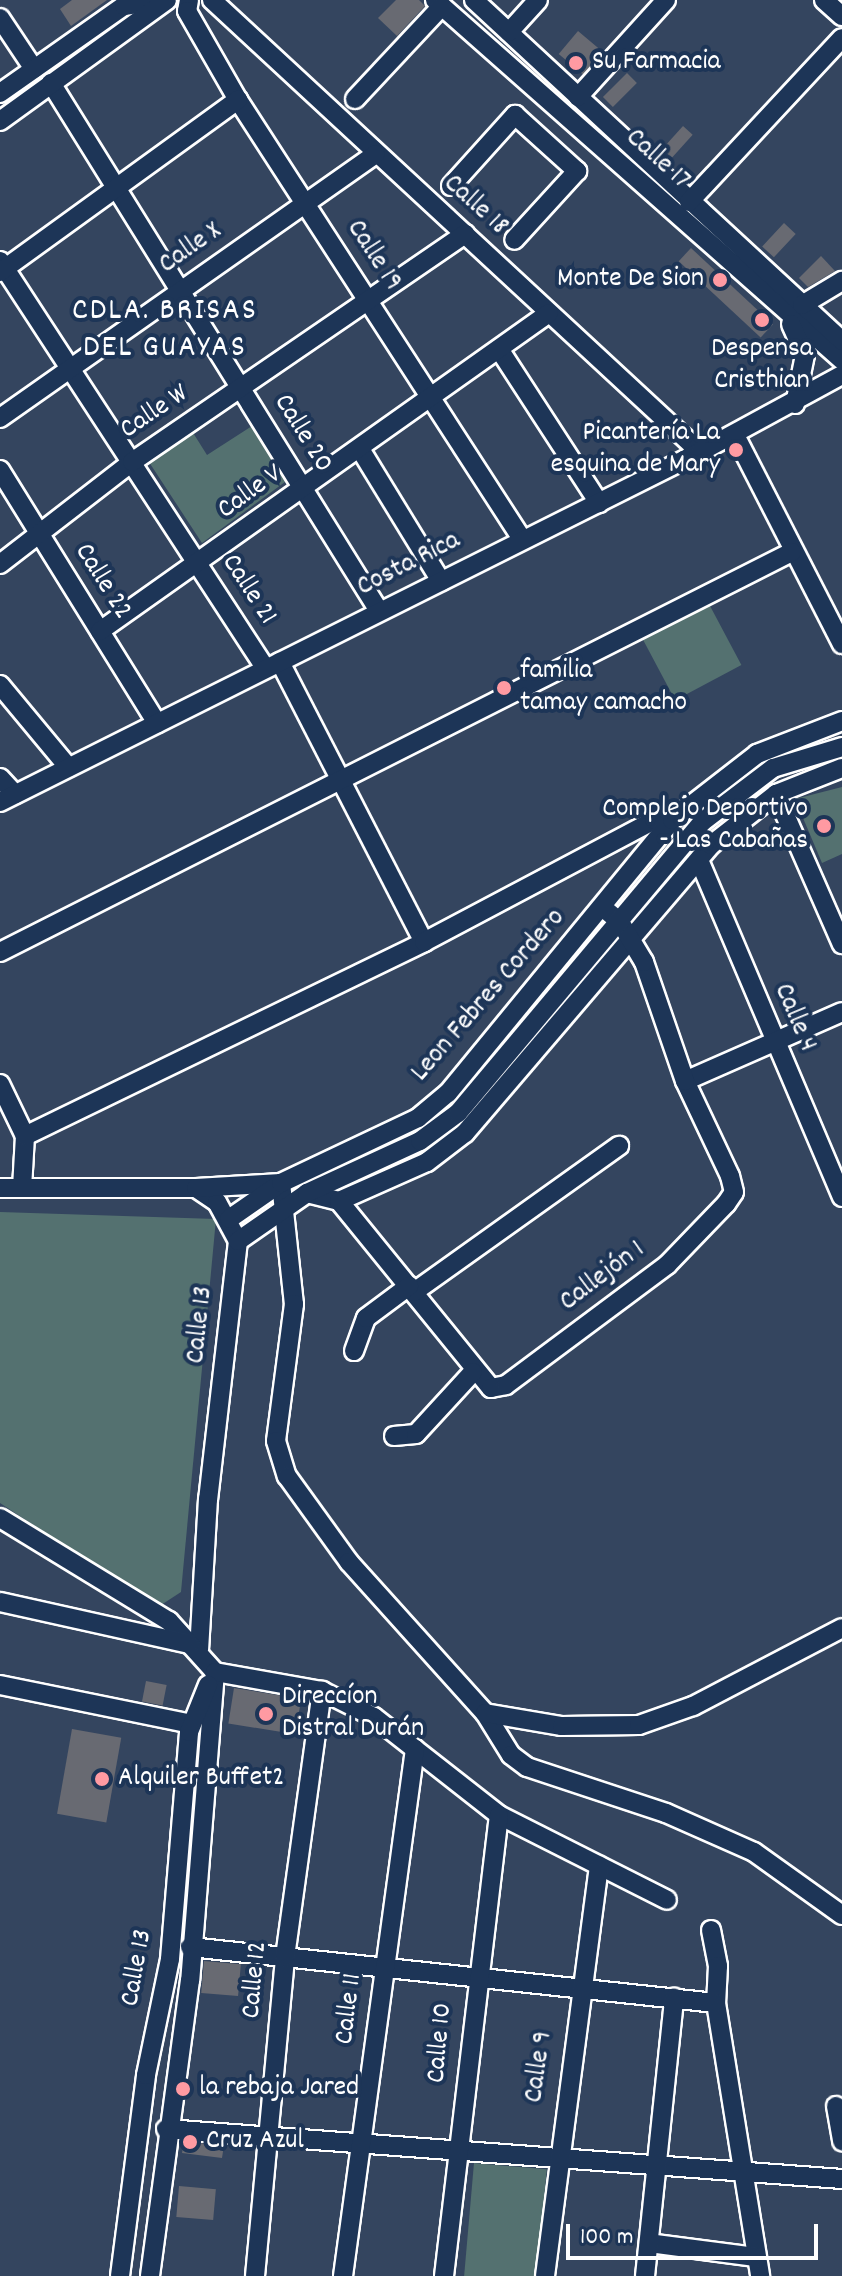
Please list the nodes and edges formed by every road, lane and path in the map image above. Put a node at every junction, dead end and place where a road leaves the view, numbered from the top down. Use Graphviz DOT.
graph roads {
  1 [pos="189,0"];
  2 [pos="212,0"];
  3 [pos="474,0"];
  4 [pos="538,0"];
  5 [pos="666,0"];
  6 [pos="439,3"];
  7 [pos="0,18"];
  8 [pos="509,32"];
  9 [pos="842,38"];
  10 [pos="34,69"];
  11 [pos="51,83"];
  12 [pos="0,93"];
  13 [pos="578,97"];
  14 [pos="355,99"];
  15 [pos="238,100"];
  16 [pos="565,116"];
  17 [pos="0,121"];
  18 [pos="543,140"];
  19 [pos="375,154"];
  20 [pos="451,186"];
  21 [pos="116,188"];
  22 [pos="689,202"];
  23 [pos="305,203"];
  24 [pos="465,234"];
  25 [pos="514,240"];
  26 [pos="2,267"];
  27 [pos="842,281"];
  28 [pos="181,291"];
  29 [pos="370,302"];
  30 [pos="802,305"];
  31 [pos="782,312"];
  32 [pos="549,313"];
  33 [pos="842,341"];
  34 [pos="499,349"];
  35 [pos="842,360"];
  36 [pos="71,369"];
  37 [pos="842,375"];
  38 [pos="242,389"];
  39 [pos="432,397"];
  40 [pos="795,404"];
  41 [pos="0,418"];
  42 [pos="735,435"];
  43 [pos="360,449"];
  44 [pos="700,452"];
  45 [pos="132,462"];
  46 [pos="0,470"];
  47 [pos="304,490"];
  48 [pos="599,503"];
  49 [pos="41,535"];
  50 [pos="522,539"];
  51 [pos="792,552"];
  52 [pos="0,564"];
  53 [pos="199,565"];
  54 [pos="441,581"];
  55 [pos="379,611"];
  56 [pos="100,631"];
  57 [pos="842,644"];
  58 [pos="273,665"];
  59 [pos="0,685"];
  60 [pos="842,721"];
  61 [pos="157,723"];
  62 [pos="842,747"];
  63 [pos="68,767"];
  64 [pos="842,768"];
  65 [pos="0,778"];
  66 [pos="343,782"];
  67 [pos="776,794"];
  68 [pos="7,798"];
  69 [pos="672,820"];
  70 [pos="699,860"];
  71 [pos="602,907"];
  72 [pos="620,922"];
  73 [pos="424,942"];
  74 [pos="842,944"];
  75 [pos="632,950"];
  76 [pos="0,952"];
  77 [pos="842,1012"];
  78 [pos="774,1043"];
  79 [pos="685,1081"];
  80 [pos="0,1084"];
  81 [pos="25,1136"];
  82 [pos="619,1146"];
  83 [pos="281,1183"];
  84 [pos="0,1188"];
  85 [pos="22,1188"];
  86 [pos="196,1188"];
  87 [pos="307,1193"];
  88 [pos="842,1197"];
  89 [pos="339,1201"];
  90 [pos="288,1206"];
  91 [pos="229,1219"];
  92 [pos="238,1241"];
  93 [pos="411,1289"];
  94 [pos="354,1351"];
  95 [pos="473,1372"];
  96 [pos="394,1436"];
  97 [pos="0,1518"];
  98 [pos="0,1602"];
  99 [pos="842,1628"];
  100 [pos="199,1649"];
  101 [pos="215,1672"];
  102 [pos="0,1685"];
  103 [pos="322,1691"];
  104 [pos="485,1713"];
  105 [pos="191,1724"];
  106 [pos="415,1749"];
  107 [pos="499,1815"];
  108 [pos="599,1866"];
  109 [pos="667,1900"];
  110 [pos="842,1915"];
  111 [pos="711,1930"];
  112 [pos="190,1947"];
  113 [pos="285,1957"];
  114 [pos="383,1969"];
  115 [pos="475,1981"];
  116 [pos="579,1985"];
  117 [pos="674,1998"];
  118 [pos="716,2003"];
  119 [pos="836,2106"];
  120 [pos="166,2129"];
  121 [pos="270,2140"];
  122 [pos="842,2141"];
  123 [pos="360,2144"];
  124 [pos="458,2152"];
  125 [pos="556,2158"];
  126 [pos="652,2170"];
  127 [pos="747,2176"];
  128 [pos="842,2179"];
  129 [pos="649,2243"];
  130 [pos="758,2267"];
  131 [pos="120,2276"];
  132 [pos="150,2276"];
  133 [pos="255,2276"];
  134 [pos="343,2276"];
  135 [pos="444,2276"];
  136 [pos="545,2276"];
  137 [pos="645,2276"];
  1 -- 15 [label="street, Calle 19"];
  2 -- 19 [label="street, Calle 18"];
  3 -- 8 [label="street, Calle 17"];
  4 -- 8 [label="street"];
  5 -- 13 [label="street"];
  6 -- 14 [label="street"];
  6 -- 16 [label="street, Calle 17"];
  7 -- 10 [label="street"];
  8 -- 13 [label="street, Calle 17"];
  9 -- 22 [label="street"];
  10 -- 11 [label="street"];
  10 -- 12 [label="street"];
  11 -- 17 [label="street"];
  11 -- 21 [label="street, Calle 20"];
  13 -- 22 [label="street, Calle 17"];
  15 -- 21 [label="street"];
  15 -- 23 [label="street, Calle 19"];
  16 -- 18 [label="street"];
  16 -- 31 [label="street, Calle 17"];
  18 -- 20 [label="street"];
  18 -- 25 [label="street"];
  19 -- 23 [label="street, Calle X"];
  19 -- 24 [label="street, Calle 18"];
  21 -- 26 [label="street"];
  21 -- 28 [label="street, Calle 20"];
  22 -- 30 [label="street, Calle 17"];
  23 -- 28 [label="street, Calle X"];
  23 -- 29 [label="street, Calle 19"];
  24 -- 29 [label="street, Calle W"];
  24 -- 32 [label="street, Calle 18"];
  26 -- 36 [label="street, Calle 21"];
  27 -- 30 [label="street"];
  28 -- 36 [label="street, Calle X"];
  28 -- 38 [label="street, Calle 20"];
  29 -- 38 [label="street, Calle W"];
  29 -- 39 [label="street, Calle 19"];
  30 -- 33 [label="street, Calle 17"];
  31 -- 35 [label="street, Calle 17"];
  31 -- 40 [label="street"];
  32 -- 34 [label="street, Calle V"];
  32 -- 44 [label="street, Calle 18"];
  34 -- 39 [label="street, Calle V"];
  34 -- 48 [label="street"];
  36 -- 41 [label="street, Calle X"];
  36 -- 45 [label="street, Calle 21"];
  37 -- 40 [label="street, Costa Rica"];
  38 -- 45 [label="street, Calle W"];
  38 -- 47 [label="street, Calle 20"];
  39 -- 43 [label="street, Calle V"];
  39 -- 50 [label="street, Calle 19"];
  40 -- 42 [label="street, Costa Rica"];
  42 -- 44 [label="street, Costa Rica"];
  42 -- 51 [label="street"];
  43 -- 47 [label="street, Calle V"];
  43 -- 54 [label="street"];
  44 -- 48 [label="street, Costa Rica"];
  45 -- 49 [label="street, Calle W"];
  45 -- 53 [label="street, Calle 21"];
  46 -- 49 [label="street, Calle 22"];
  47 -- 53 [label="street, Calle V"];
  47 -- 55 [label="street, Calle 20"];
  48 -- 50 [label="street, Costa Rica"];
  49 -- 52 [label="street, Calle W"];
  49 -- 56 [label="street, Calle 22"];
  50 -- 54 [label="street, Costa Rica"];
  51 -- 57 [label="street"];
  51 -- 66 [label="street"];
  53 -- 56 [label="street, Calle V"];
  53 -- 58 [label="street, Calle 21"];
  54 -- 55 [label="street, Costa Rica"];
  55 -- 58 [label="street, Costa Rica"];
  56 -- 61 [label="street, Calle 22"];
  58 -- 61 [label="street, Costa Rica"];
  58 -- 66 [label="street, Calle 21"];
  59 -- 63 [label="street"];
  60 -- 69 [label="street, Leon Febres Cordero"];
  61 -- 63 [label="street, Costa Rica"];
  62 -- 72 [label="street, Leon Febres Cordero"];
  63 -- 68 [label="street, Costa Rica"];
  64 -- 67 [label="street"];
  65 -- 68 [label="street"];
  66 -- 73 [label="street, Calle 21"];
  66 -- 76 [label="street"];
  67 -- 70 [label="street"];
  67 -- 74 [label="street"];
  69 -- 71 [label="street, Leon Febres Cordero"];
  69 -- 73 [label="street"];
  70 -- 75 [label="street"];
  70 -- 78 [label="street, Calle 4"];
  71 -- 72 [label="street"];
  71 -- 83 [label="street, Leon Febres Cordero"];
  72 -- 75 [label="street"];
  72 -- 87 [label="street, Leon Febres Cordero"];
  73 -- 81 [label="street"];
  75 -- 79 [label="street"];
  75 -- 89 [label="street"];
  77 -- 78 [label="street"];
  78 -- 79 [label="street"];
  78 -- 88 [label="street, Calle 4"];
  79 -- 95 [label="street, Callejón 1"];
  80 -- 81 [label="street"];
  81 -- 85 [label="street"];
  82 -- 93 [label="street"];
  83 -- 86 [label="street"];
  83 -- 90 [label="street"];
  83 -- 91 [label="street, Leon Febres Cordero"];
  84 -- 85 [label="street"];
  85 -- 86 [label="street"];
  86 -- 91 [label="street"];
  87 -- 89 [label="street"];
  87 -- 90 [label="street, Leon Febres Cordero"];
  89 -- 93 [label="street"];
  90 -- 92 [label="street, Leon Febres Cordero"];
  90 -- 104 [label="street"];
  91 -- 92 [label="street, Calle 13"];
  92 -- 100 [label="street, Calle 13"];
  93 -- 94 [label="street"];
  93 -- 95 [label="street"];
  95 -- 96 [label="street"];
  97 -- 100 [label="street"];
  98 -- 100 [label="street"];
  99 -- 104 [label="street"];
  100 -- 101 [label="street"];
  101 -- 103 [label="street"];
  101 -- 105 [label="street, Calle 13"];
  101 -- 112 [label="street, Calle 13"];
  102 -- 105 [label="street"];
  103 -- 106 [label="street"];
  103 -- 113 [label="street, Calle 12"];
  104 -- 110 [label="street"];
  105 -- 131 [label="street, Calle 13"];
  106 -- 107 [label="street"];
  106 -- 114 [label="street, Calle 11"];
  107 -- 108 [label="street"];
  107 -- 115 [label="street, Calle 10"];
  108 -- 109 [label="street"];
  108 -- 116 [label="street, Calle 9"];
  111 -- 118 [label="street"];
  112 -- 113 [label="street"];
  112 -- 120 [label="street, Calle 13"];
  113 -- 114 [label="street"];
  113 -- 121 [label="street, Calle 12"];
  114 -- 115 [label="street"];
  114 -- 123 [label="street, Calle 11"];
  115 -- 116 [label="street"];
  115 -- 124 [label="street, Calle 10"];
  116 -- 117 [label="street"];
  116 -- 125 [label="street, Calle 9"];
  117 -- 118 [label="street"];
  117 -- 126 [label="street"];
  118 -- 127 [label="street"];
  119 -- 122 [label="street"];
  120 -- 121 [label="street"];
  120 -- 132 [label="street, Calle 13"];
  121 -- 123 [label="street"];
  121 -- 133 [label="street, Calle 12"];
  123 -- 124 [label="street"];
  123 -- 134 [label="street, Calle 11"];
  124 -- 125 [label="street"];
  124 -- 135 [label="street, Calle 10"];
  125 -- 126 [label="street"];
  125 -- 136 [label="street, Calle 9"];
  126 -- 127 [label="street"];
  126 -- 129 [label="street"];
  127 -- 128 [label="street"];
  127 -- 130 [label="street"];
  129 -- 130 [label="street"];
  129 -- 137 [label="street"];
}
